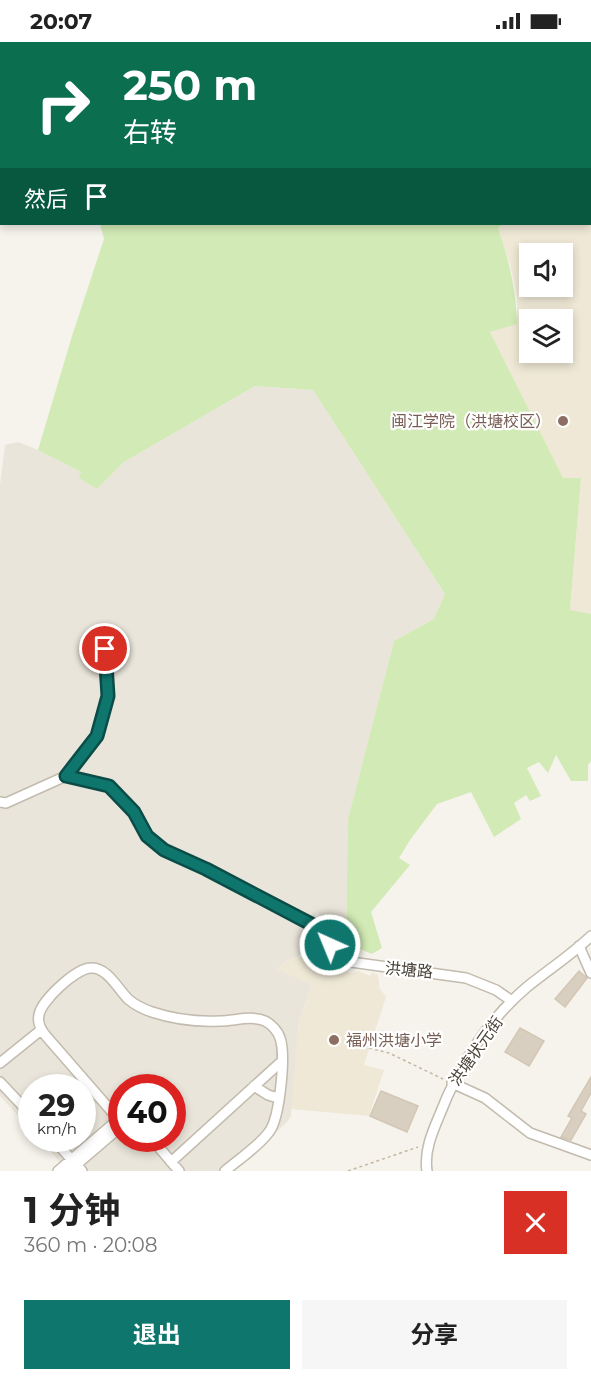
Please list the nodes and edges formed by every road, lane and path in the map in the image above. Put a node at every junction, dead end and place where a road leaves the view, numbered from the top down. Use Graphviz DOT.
graph roads {
  1 [pos="105,649"];
  2 [pos="66,776"];
  3 [pos="0,802"];
  4 [pos="591,936"];
  5 [pos="579,946"];
  6 [pos="591,973"];
  7 [pos="512,1001"];
  8 [pos="41,1029"];
  9 [pos="369,1048"];
  10 [pos="282,1061"];
  11 [pos="0,1062"];
  12 [pos="0,1082"];
  13 [pos="452,1083"];
  14 [pos="254,1086"];
  15 [pos="278,1098"];
  16 [pos="108,1100"];
  17 [pos="18,1101"];
  18 [pos="108,1135"];
  19 [pos="427,1150"];
  20 [pos="63,1152"];
  21 [pos="163,1152"];
  22 [pos="591,1155"];
  23 [pos="171,1161"];
  24 [pos="74,1167"];
  25 [pos="58,1171"];
  26 [pos="179,1171"];
  27 [pos="225,1171"];
  28 [pos="348,1171"];
  29 [pos="427,1171"];
  1 -- 2 [label="street"];
  2 -- 3 [label="street"];
  2 -- 7 [label="street, 洪塘路"];
  4 -- 5 [label="street"];
  5 -- 6 [label="street"];
  5 -- 7 [label="street, 洪塘状元街"];
  7 -- 13 [label="street, 洪塘状元街"];
  8 -- 10 [label="street"];
  8 -- 11 [label="street"];
  8 -- 16 [label="street"];
  9 -- 13 [label="path"];
  10 -- 14 [label="street"];
  10 -- 15 [label="street"];
  12 -- 17 [label="street"];
  13 -- 19 [label="street, 洪塘状元街"];
  13 -- 22 [label="street"];
  14 -- 15 [label="street"];
  14 -- 23 [label="street"];
  15 -- 27 [label="street"];
  18 -- 24 [label="street"];
  19 -- 28 [label="path"];
  19 -- 29 [label="street, 洪塘状元街"];
  20 -- 24 [label="street"];
  21 -- 23 [label="street"];
  23 -- 26 [label="street"];
  24 -- 25 [label="street"];
}
